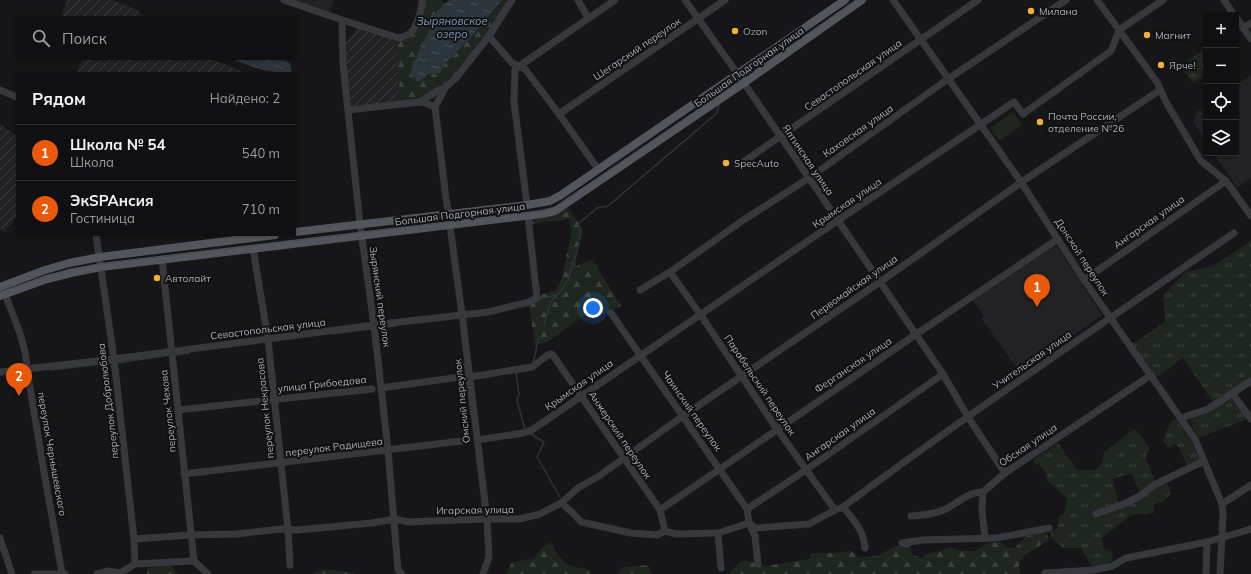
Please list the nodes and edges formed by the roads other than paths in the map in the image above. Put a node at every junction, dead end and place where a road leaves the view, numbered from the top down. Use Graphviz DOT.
graph roads {
  1 [pos="284,0"];
  2 [pos="422,0"];
  3 [pos="512,0"];
  4 [pos="578,0"];
  5 [pos="615,0"];
  6 [pos="685,0"];
  7 [pos="725,0"];
  8 [pos="845,0"];
  9 [pos="862,0"];
  10 [pos="893,0"];
  11 [pos="978,0"];
  12 [pos="1066,0"];
  13 [pos="1097,0"];
  14 [pos="1163,0"];
  15 [pos="1224,0"];
  16 [pos="1232,12"];
  17 [pos="588,18"];
  18 [pos="698,19"];
  19 [pos="342,20"];
  20 [pos="1239,22"];
  21 [pos="1251,23"];
  22 [pos="1243,28"];
  23 [pos="1119,30"];
  24 [pos="489,36"];
  25 [pos="1251,39"];
  26 [pos="921,40"];
  27 [pos="519,66"];
  28 [pos="737,73"];
  29 [pos="948,79"];
  30 [pos="744,83"];
  31 [pos="445,88"];
  32 [pos="0,90"];
  33 [pos="1160,90"];
  34 [pos="16,97"];
  35 [pos="420,102"];
  36 [pos="435,107"];
  37 [pos="348,110"];
  38 [pos="559,114"];
  39 [pos="981,125"];
  40 [pos="781,137"];
  41 [pos="738,166"];
  42 [pos="598,169"];
  43 [pos="809,178"];
  44 [pos="1021,182"];
  45 [pos="1226,182"];
  46 [pos="527,205"];
  47 [pos="449,214"];
  48 [pos="528,216"];
  49 [pos="1251,216"];
  50 [pos="837,221"];
  51 [pos="360,224"];
  52 [pos="450,226"];
  53 [pos="296,232"];
  54 [pos="1234,233"];
  55 [pos="96,236"];
  56 [pos="261,236"];
  57 [pos="361,236"];
  58 [pos="218,239"];
  59 [pos="1058,239"];
  60 [pos="253,249"];
  61 [pos="100,257"];
  62 [pos="162,259"];
  63 [pos="101,267"];
  64 [pos="670,272"];
  65 [pos="1084,280"];
  66 [pos="880,282"];
  67 [pos="0,287"];
  68 [pos="640,290"];
  69 [pos="3,295"];
  70 [pos="611,313"];
  71 [pos="462,314"];
  72 [pos="700,314"];
  73 [pos="1110,318"];
  74 [pos="374,325"];
  75 [pos="915,335"];
  76 [pos="268,340"];
  77 [pos="172,351"];
  78 [pos="641,355"];
  79 [pos="114,359"];
  80 [pos="27,369"];
  81 [pos="0,372"];
  82 [pos="943,374"];
  83 [pos="1150,375"];
  84 [pos="460,377"];
  85 [pos="470,377"];
  86 [pos="741,377"];
  87 [pos="1251,381"];
  88 [pos="381,388"];
  89 [pos="372,389"];
  90 [pos="1233,394"];
  91 [pos="581,395"];
  92 [pos="273,400"];
  93 [pos="178,410"];
  94 [pos="683,416"];
  95 [pos="968,417"];
  96 [pos="1181,418"];
  97 [pos="1251,418"];
  98 [pos="777,429"];
  99 [pos="477,440"];
  100 [pos="462,441"];
  101 [pos="388,450"];
  102 [pos="624,458"];
  103 [pos="1204,462"];
  104 [pos="281,463"];
  105 [pos="720,468"];
  106 [pos="806,470"];
  107 [pos="1005,473"];
  108 [pos="184,474"];
  109 [pos="1251,486"];
  110 [pos="983,492"];
  111 [pos="562,503"];
  112 [pos="1222,504"];
  113 [pos="843,507"];
  114 [pos="747,509"];
  115 [pos="660,510"];
  116 [pos="835,510"];
  117 [pos="1096,514"];
  118 [pos="912,516"];
  119 [pos="395,519"];
  120 [pos="487,519"];
  121 [pos="749,523"];
  122 [pos="1049,528"];
  123 [pos="1251,529"];
  124 [pos="288,530"];
  125 [pos="665,531"];
  126 [pos="718,533"];
  127 [pos="190,535"];
  128 [pos="0,538"];
  129 [pos="985,538"];
  130 [pos="1221,538"];
  131 [pos="134,539"];
  132 [pos="1207,542"];
  133 [pos="902,543"];
  134 [pos="865,548"];
  135 [pos="194,561"];
  136 [pos="135,564"];
  137 [pos="758,564"];
  138 [pos="290,565"];
  139 [pos="721,568"];
  140 [pos="64,573"];
  141 [pos="1045,573"];
  142 [pos="12,574"];
  143 [pos="34,574"];
  144 [pos="97,574"];
  145 [pos="208,574"];
  146 [pos="402,574"];
  147 [pos="483,574"];
  148 [pos="1206,574"];
  149 [pos="1220,574"];
  1 -- 19 [label="street"];
  2 -- 19 [label="street"];
  3 -- 24 [label="street"];
  4 -- 17 [label="street"];
  5 -- 17 [label="street"];
  6 -- 18 [label="street, Ялтинская улица"];
  7 -- 18 [label="street, Шегарский переулок"];
  8 -- 28 [label="main road, Большая Подгорная улица"];
  9 -- 30 [label="main road, Большая Подгорная улица"];
  10 -- 26 [label="street, Донской переулок"];
  11 -- 26 [label="street, Севастопольская улица"];
  12 -- 29 [label="street, Каховская улица"];
  13 -- 23 [label="street"];
  14 -- 23 [label="street"];
  15 -- 16 [label="street"];
  17 -- 27 [label="street"];
  18 -- 28 [label="street, Ялтинская улица"];
  18 -- 38 [label="street, Шегарский переулок"];
  19 -- 37 [label="street, Зырянский переулок"];
  20 -- 22 [label="street"];
  21 -- 22 [label="street"];
  22 -- 25 [label="street"];
  23 -- 33 [label="street"];
  23 -- 39 [label="street, Крымская улица"];
  24 -- 27 [label="street"];
  24 -- 31 [label="street"];
  26 -- 29 [label="street, Донской переулок"];
  26 -- 40 [label="street, Севастопольская улица"];
  27 -- 38 [label="street"];
  27 -- 46 [label="street"];
  28 -- 30 [label="street, Ялтинская улица"];
  28 -- 42 [label="main road, Большая Подгорная улица"];
  29 -- 39 [label="street, Донской переулок"];
  29 -- 43 [label="street, Каховская улица"];
  30 -- 40 [label="street, Ялтинская улица"];
  30 -- 48 [label="main road, Большая Подгорная улица"];
  31 -- 35 [label="street"];
  31 -- 36 [label="street"];
  32 -- 34 [label="street"];
  33 -- 44 [label="street, Первомайская улица"];
  33 -- 45 [label="street"];
  35 -- 36 [label="street"];
  35 -- 37 [label="street"];
  36 -- 47 [label="street"];
  37 -- 51 [label="street, Зырянский переулок"];
  38 -- 42 [label="street"];
  39 -- 44 [label="street, Донской переулок"];
  39 -- 50 [label="street, Крымская улица"];
  40 -- 41 [label="street, Севастопольская улица"];
  40 -- 43 [label="street, Ялтинская улица"];
  42 -- 46 [label="main road, Большая Подгорная улица"];
  43 -- 50 [label="street, Ялтинская улица"];
  43 -- 64 [label="street, Каховская улица"];
  44 -- 59 [label="street, Донской переулок"];
  44 -- 66 [label="street, Первомайская улица"];
  45 -- 49 [label="street"];
  45 -- 65 [label="street, Ангарская улица"];
  46 -- 47 [label="main road, Большая Подгорная улица"];
  47 -- 51 [label="main road, Большая Подгорная улица"];
  48 -- 52 [label="main road, Большая Подгорная улица"];
  48 -- 71 [label="street, Севастопольская улица"];
  50 -- 66 [label="street, Ялтинская улица"];
  50 -- 72 [label="street, Крымская улица"];
  51 -- 53 [label="main road, Большая Подгорная улица"];
  51 -- 57 [label="street, Зырянский переулок"];
  52 -- 57 [label="main road, Большая Подгорная улица"];
  52 -- 71 [label="street, Омский переулок"];
  54 -- 73 [label="street, Учительская улица"];
  55 -- 61 [label="street, переулок Добролюбова"];
  56 -- 58 [label="main road"];
  57 -- 60 [label="main road, Большая Подгорная улица"];
  57 -- 74 [label="street, Зырянский переулок"];
  58 -- 61 [label="main road"];
  59 -- 65 [label="street, Донской переулок"];
  59 -- 75 [label="street, Ферганская улица"];
  60 -- 62 [label="main road, Большая Подгорная улица"];
  60 -- 76 [label="street, переулок Некрасова"];
  61 -- 63 [label="street, переулок Добролюбова"];
  61 -- 67 [label="main road"];
  62 -- 63 [label="main road, Большая Подгорная улица"];
  62 -- 77 [label="street, переулок Чехова"];
  63 -- 69 [label="main road, Большая Подгорная улица"];
  63 -- 79 [label="street, переулок Добролюбова"];
  64 -- 68 [label="street, Каховская улица"];
  64 -- 72 [label="street, Парабельский переулок"];
  65 -- 73 [label="street, Донской переулок"];
  66 -- 75 [label="street, Ялтинская улица"];
  66 -- 86 [label="street, Первомайская улица"];
  69 -- 80 [label="street, переулок Чернышевского"];
  70 -- 78 [label="street, Чаинский переулок"];
  71 -- 74 [label="street, Севастопольская улица"];
  71 -- 85 [label="street, Омский переулок"];
  72 -- 78 [label="street, Крымская улица"];
  72 -- 86 [label="street, Парабельский переулок"];
  73 -- 83 [label="street, Донской переулок"];
  73 -- 95 [label="street, Учительская улица"];
  74 -- 76 [label="street, Севастопольская улица"];
  74 -- 88 [label="street, Зырянский переулок"];
  75 -- 82 [label="street, Ялтинская улица"];
  75 -- 98 [label="street, Ферганская улица"];
  76 -- 77 [label="street, Севастопольская улица"];
  76 -- 92 [label="street, переулок Некрасова"];
  77 -- 79 [label="street, Севастопольская улица"];
  77 -- 93 [label="street, переулок Чехова"];
  78 -- 91 [label="street, Крымская улица"];
  78 -- 94 [label="street, Чаинский переулок"];
  79 -- 80 [label="street, Севастопольская улица"];
  79 -- 131 [label="street, переулок Добролюбова"];
  80 -- 81 [label="street, Севастопольская улица"];
  80 -- 140 [label="street, переулок Чернышевского"];
  82 -- 95 [label="street, Ялтинская улица"];
  82 -- 106 [label="street, Ангарская улица"];
  83 -- 96 [label="street, Донской переулок"];
  83 -- 107 [label="street, Обская улица"];
  84 -- 88 [label="street, улица Грибоедова"];
  85 -- 91 [label="street, Анжерский переулок"];
  85 -- 99 [label="street, Омский переулок"];
  86 -- 94 [label="street, Первомайская улица"];
  86 -- 98 [label="street, Парабельский переулок"];
  87 -- 90 [label="street"];
  88 -- 101 [label="street, Зырянский переулок"];
  89 -- 92 [label="street, улица Грибоедова"];
  90 -- 96 [label="street"];
  90 -- 97 [label="street"];
  91 -- 99 [label="street, Крымская улица"];
  91 -- 102 [label="street, Анжерский переулок"];
  92 -- 93 [label="street, улица Грибоедова"];
  92 -- 104 [label="street, переулок Некрасова"];
  93 -- 108 [label="street, переулок Чехова"];
  94 -- 102 [label="street, Первомайская улица"];
  94 -- 105 [label="street, Чаинский переулок"];
  95 -- 107 [label="street, Ялтинская улица"];
  95 -- 113 [label="street, Учительская улица"];
  96 -- 103 [label="street, Донской переулок"];
  98 -- 105 [label="street, Ферганская улица"];
  98 -- 106 [label="street, Парабельский переулок"];
  99 -- 120 [label="street, Омский переулок"];
  100 -- 101 [label="street, переулок Радищева"];
  101 -- 104 [label="street, переулок Радищева"];
  101 -- 119 [label="street, Зырянский переулок"];
  102 -- 111 [label="street, Первомайская улица"];
  102 -- 115 [label="street, Анжерский переулок"];
  103 -- 112 [label="street, Донской переулок"];
  103 -- 117 [label="street"];
  104 -- 108 [label="street, переулок Радищева"];
  104 -- 124 [label="street, переулок Некрасова"];
  105 -- 114 [label="street, Чаинский переулок"];
  105 -- 115 [label="street, Ферганская улица"];
  106 -- 114 [label="street, Ангарская улица"];
  106 -- 116 [label="street, Парабельский переулок"];
  107 -- 110 [label="street, Обская улица"];
  108 -- 127 [label="street, переулок Чехова"];
  109 -- 112 [label="street"];
  110 -- 118 [label="street, Обская улица"];
  110 -- 129 [label="street"];
  111 -- 120 [label="street, Игарская улица"];
  111 -- 125 [label="street"];
  112 -- 130 [label="street, Донской переулок"];
  113 -- 116 [label="street"];
  113 -- 134 [label="street"];
  114 -- 121 [label="street, Чаинский переулок"];
  115 -- 125 [label="street, Анжерский переулок"];
  116 -- 121 [label="street"];
  119 -- 120 [label="street, Игарская улица"];
  119 -- 124 [label="street, Игарская улица"];
  119 -- 146 [label="street, Зырянский переулок"];
  120 -- 147 [label="street, Омский переулок"];
  121 -- 126 [label="street"];
  121 -- 137 [label="street, Чаинский переулок"];
  122 -- 129 [label="street"];
  123 -- 130 [label="street"];
  124 -- 127 [label="street, Игарская улица"];
  124 -- 138 [label="street, переулок Некрасова"];
  125 -- 126 [label="street"];
  126 -- 139 [label="street"];
  127 -- 131 [label="street, Игарская улица"];
  127 -- 135 [label="street, переулок Чехова"];
  128 -- 142 [label="street"];
  129 -- 133 [label="street"];
  130 -- 132 [label="street"];
  130 -- 149 [label="street, Донской переулок"];
  131 -- 136 [label="street, переулок Добролюбова"];
  132 -- 141 [label="street"];
  132 -- 148 [label="street"];
  135 -- 136 [label="street"];
  135 -- 145 [label="street"];
  136 -- 144 [label="street"];
  140 -- 143 [label="street"];
}
